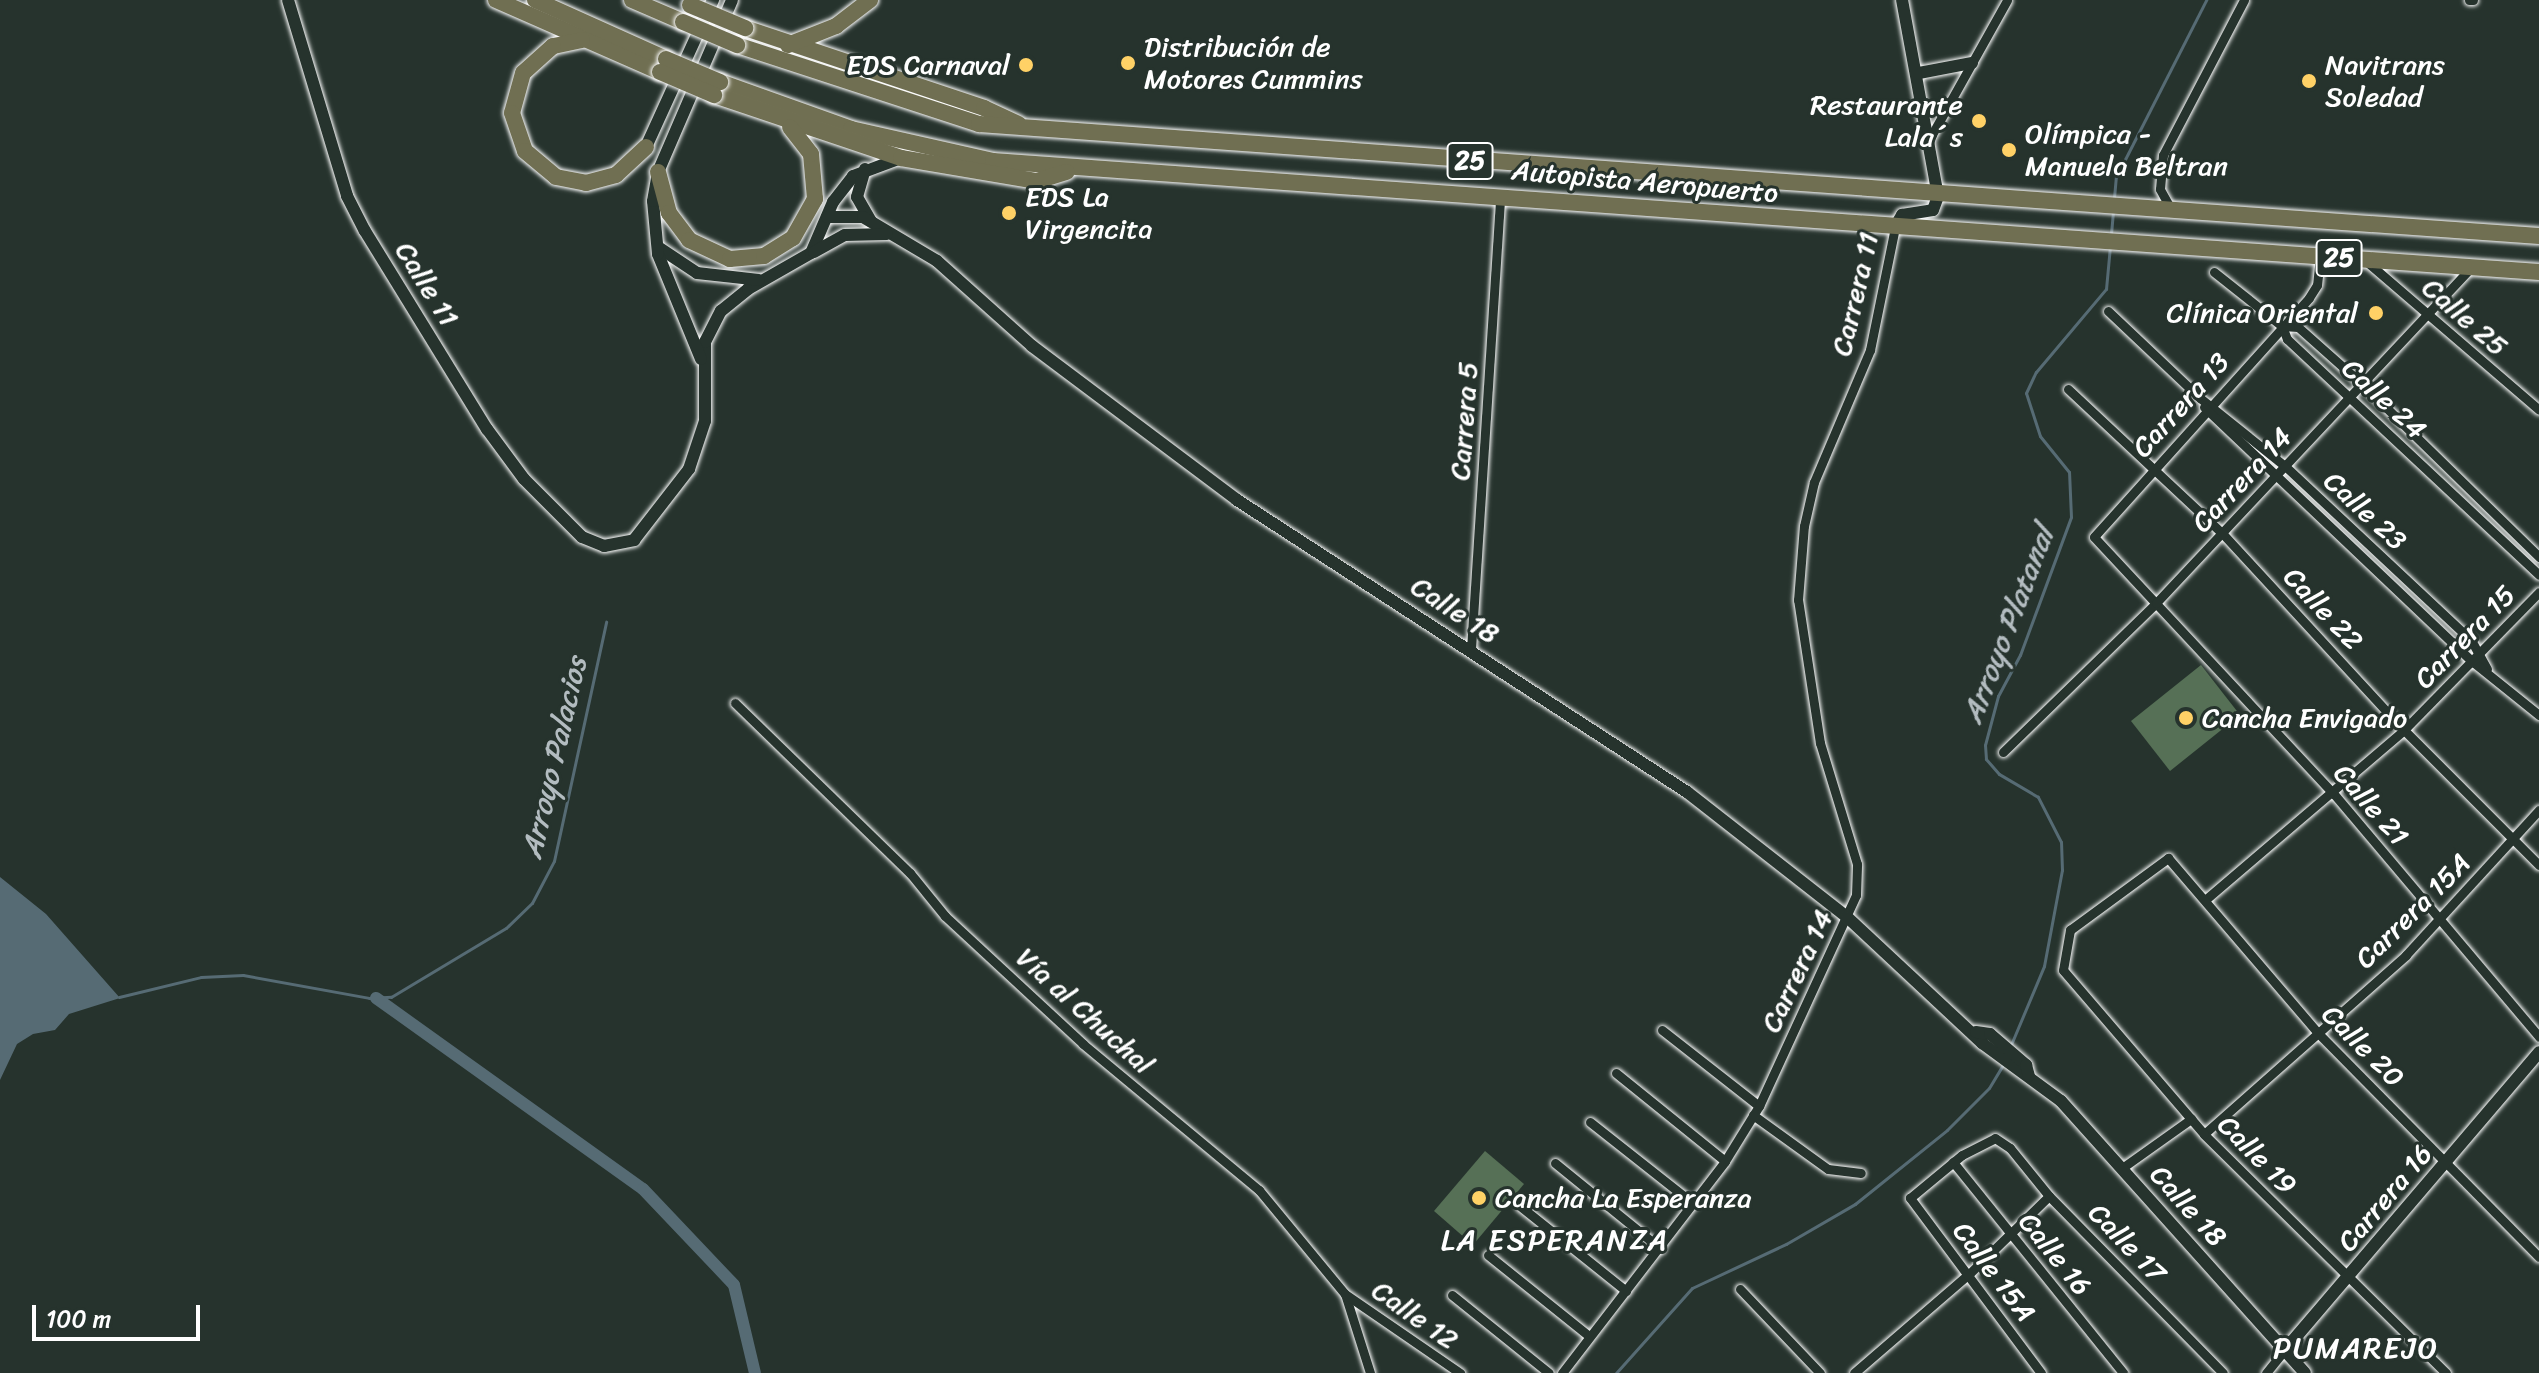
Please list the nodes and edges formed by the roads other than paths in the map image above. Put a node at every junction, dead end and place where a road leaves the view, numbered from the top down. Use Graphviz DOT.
graph roads {
  1 [pos="288,0"];
  2 [pos="496,0"];
  3 [pos="535,0"];
  4 [pos="632,0"];
  5 [pos="713,0"];
  6 [pos="732,0"];
  7 [pos="870,0"];
  8 [pos="1902,0"];
  9 [pos="2007,0"];
  10 [pos="2244,0"];
  11 [pos="684,2"];
  12 [pos="582,40"];
  13 [pos="788,45"];
  14 [pos="1972,63"];
  15 [pos="663,66"];
  16 [pos="1919,73"];
  17 [pos="717,89"];
  18 [pos="782,122"];
  19 [pos="1031,130"];
  20 [pos="1930,138"];
  21 [pos="646,147"];
  22 [pos="901,158"];
  23 [pos="867,167"];
  24 [pos="1076,170"];
  25 [pos="658,172"];
  26 [pos="1500,195"];
  27 [pos="1938,196"];
  28 [pos="2172,211"];
  29 [pos="827,217"];
  30 [pos="874,223"];
  31 [pos="1895,227"];
  32 [pos="2539,236"];
  33 [pos="902,238"];
  34 [pos="656,245"];
  35 [pos="811,253"];
  36 [pos="2320,257"];
  37 [pos="2364,259"];
  38 [pos="2407,264"];
  39 [pos="2473,266"];
  40 [pos="2214,272"];
  41 [pos="2539,272"];
  42 [pos="770,279"];
  43 [pos="2399,288"];
  44 [pos="2108,311"];
  45 [pos="2429,314"];
  46 [pos="2282,326"];
  47 [pos="705,374"];
  48 [pos="2362,384"];
  49 [pos="2068,389"];
  50 [pos="2350,397"];
  51 [pos="2208,407"];
  52 [pos="2539,410"];
  53 [pos="2285,466"];
  54 [pos="2153,469"];
  55 [pos="2276,476"];
  56 [pos="1804,526"];
  57 [pos="2222,533"];
  58 [pos="2095,540"];
  59 [pos="604,546"];
  60 [pos="2539,557"];
  61 [pos="2539,575"];
  62 [pos="2539,592"];
  63 [pos="2156,603"];
  64 [pos="1471,649"];
  65 [pos="2481,654"];
  66 [pos="2473,662"];
  67 [pos="2487,669"];
  68 [pos="735,703"];
  69 [pos="2539,715"];
  70 [pos="2404,730"];
  71 [pos="2003,752"];
  72 [pos="2334,794"];
  73 [pos="2539,810"];
  74 [pos="2513,839"];
  75 [pos="2539,865"];
  76 [pos="2205,900"];
  77 [pos="1847,917"];
  78 [pos="2439,921"];
  79 [pos="2063,950"];
  80 [pos="1662,1030"];
  81 [pos="2317,1032"];
  82 [pos="2539,1037"];
  83 [pos="2539,1052"];
  84 [pos="1616,1073"];
  85 [pos="1756,1110"];
  86 [pos="2191,1119"];
  87 [pos="1590,1122"];
  88 [pos="2204,1134"];
  89 [pos="1725,1161"];
  90 [pos="2448,1161"];
  91 [pos="1953,1162"];
  92 [pos="1555,1163"];
  93 [pos="2122,1168"];
  94 [pos="1861,1173"];
  95 [pos="2049,1196"];
  96 [pos="1694,1204"];
  97 [pos="1520,1206"];
  98 [pos="2008,1232"];
  99 [pos="1661,1249"];
  100 [pos="1488,1255"];
  101 [pos="2539,1257"];
  102 [pos="1970,1273"];
  103 [pos="2350,1277"];
  104 [pos="1740,1289"];
  105 [pos="1626,1291"];
  106 [pos="1345,1294"];
  107 [pos="1452,1295"];
  108 [pos="1589,1336"];
  109 [pos="2284,1351"];
  110 [pos="1370,1373"];
  111 [pos="1460,1373"];
  112 [pos="1549,1373"];
  113 [pos="1562,1373"];
  114 [pos="1820,1373"];
  115 [pos="1854,1373"];
  116 [pos="2041,1373"];
  117 [pos="2123,1373"];
  118 [pos="2223,1373"];
  119 [pos="2266,1373"];
  120 [pos="2305,1373"];
  121 [pos="2446,1373"];
  1 -- 59 [label="main road, Calle 11"];
  2 -- 12 [label="highway"];
  3 -- 15 [label="highway, Autopista Aeropuerto / 25"];
  4 -- 19 [label="highway, Autopista Aeropuerto / 25, bridge"];
  5 -- 21 [label="main road"];
  6 -- 25 [label="main road"];
  7 -- 13 [label="highway"];
  8 -- 16 [label="main road"];
  9 -- 14 [label="street"];
  10 -- 28 [label="street"];
  11 -- 13 [label="highway, bridge"];
  12 -- 15 [label="highway"];
  12 -- 21 [label="highway"];
  13 -- 19 [label="highway"];
  14 -- 16 [label="main road"];
  14 -- 20 [label="street"];
  15 -- 17 [label="highway, Autopista Aeropuerto / 25, bridge"];
  16 -- 20 [label="main road"];
  17 -- 18 [label="highway"];
  17 -- 24 [label="highway, Autopista Aeropuerto / 25"];
  18 -- 22 [label="highway"];
  18 -- 25 [label="highway"];
  19 -- 27 [label="highway, Autopista Aeropuerto / 25"];
  20 -- 27 [label="main road"];
  22 -- 23 [label="main road"];
  22 -- 24 [label="highway"];
  23 -- 29 [label="main road"];
  23 -- 30 [label="main road"];
  24 -- 26 [label="highway, Autopista Aeropuerto / 25"];
  25 -- 34 [label="main road"];
  26 -- 31 [label="highway, Autopista Aeropuerto / 25"];
  26 -- 64 [label="street, Carrera 5"];
  27 -- 28 [label="highway, Autopista Aeropuerto / 25"];
  27 -- 31 [label="main road, Carrera 11"];
  28 -- 32 [label="highway, Autopista Aeropuerto / 25"];
  29 -- 30 [label="main road, Calle 18"];
  29 -- 35 [label="main road"];
  30 -- 33 [label="main road, Calle 18"];
  31 -- 36 [label="highway, Autopista Aeropuerto / 25"];
  31 -- 56 [label="street, Carrera 11"];
  33 -- 35 [label="main road, Calle 18"];
  33 -- 64 [label="main road, Calle 18"];
  34 -- 42 [label="main road"];
  34 -- 47 [label="main road"];
  35 -- 42 [label="main road, Calle 18"];
  36 -- 37 [label="highway, Autopista Aeropuerto / 25"];
  36 -- 46 [label="street, Carrera 13"];
  37 -- 38 [label="highway, Autopista Aeropuerto / 25"];
  37 -- 43 [label="street, Calle 25"];
  38 -- 39 [label="highway, Autopista Aeropuerto / 25"];
  38 -- 43 [label="street, Calle 25"];
  39 -- 41 [label="highway, Autopista Aeropuerto / 25"];
  39 -- 45 [label="street, Carrera 14"];
  40 -- 46 [label="street"];
  42 -- 47 [label="main road, Calle 18"];
  43 -- 45 [label="street, Calle 25"];
  44 -- 51 [label="street, Calle 23"];
  45 -- 48 [label="street, Carrera 14"];
  45 -- 52 [label="street, Calle 25"];
  46 -- 48 [label="street, Calle 24"];
  46 -- 50 [label="street, Calle 24"];
  46 -- 51 [label="street, Carrera 13"];
  47 -- 59 [label="main road, Calle 18"];
  48 -- 50 [label="street, Carrera 14"];
  48 -- 60 [label="street, Calle 24"];
  49 -- 54 [label="street, Calle 22"];
  50 -- 53 [label="street, Carrera 14"];
  50 -- 61 [label="street, Calle 24"];
  51 -- 53 [label="street, Calle 23"];
  51 -- 54 [label="street, Carrera 13"];
  51 -- 55 [label="street, Calle 23"];
  53 -- 55 [label="street, Carrera 14"];
  53 -- 65 [label="street, Calle 23"];
  54 -- 57 [label="street, Calle 22"];
  54 -- 58 [label="street, Carrera 13"];
  55 -- 57 [label="street, Carrera 14"];
  55 -- 66 [label="street, Calle 23"];
  56 -- 77 [label="street, Carrera 14"];
  57 -- 63 [label="street, Carrera 14"];
  57 -- 70 [label="street, Calle 22"];
  58 -- 63 [label="street, Calle 21"];
  62 -- 65 [label="street, Carrera 15"];
  63 -- 71 [label="street, Carrera 14"];
  63 -- 72 [label="street, Calle 21"];
  64 -- 77 [label="main road, Calle 18"];
  65 -- 66 [label="street, Carrera 15"];
  65 -- 67 [label="street, Calle 23"];
  66 -- 67 [label="street, Calle 23"];
  66 -- 70 [label="street, Carrera 15"];
  67 -- 69 [label="street, Calle 23"];
  68 -- 106 [label="street, Vía al Chuchal"];
  70 -- 72 [label="street, Carrera 15"];
  70 -- 74 [label="street, Calle 22"];
  72 -- 76 [label="street, Carrera 15"];
  72 -- 78 [label="street, Calle 21"];
  73 -- 74 [label="street, Carrera 15A"];
  74 -- 75 [label="street, Calle 22"];
  74 -- 78 [label="street, Carrera 15A"];
  76 -- 79 [label="street, Calle 20"];
  76 -- 81 [label="street, Calle 20"];
  77 -- 85 [label="street, Carrera 14"];
  77 -- 93 [label="main road, Calle 18"];
  78 -- 81 [label="street, Carrera 15A"];
  78 -- 82 [label="street, Calle 21"];
  79 -- 86 [label="street, Calle 19"];
  80 -- 85 [label="street"];
  81 -- 88 [label="street, Carrera 15A"];
  81 -- 90 [label="street, Calle 20"];
  83 -- 90 [label="main road, Carrera 16"];
  84 -- 89 [label="street"];
  85 -- 89 [label="street, Carrera 14"];
  85 -- 94 [label="street"];
  86 -- 88 [label="street, Calle 19"];
  86 -- 93 [label="street"];
  87 -- 96 [label="street"];
  88 -- 103 [label="street, Calle 19"];
  89 -- 96 [label="street, Carrera 14"];
  90 -- 101 [label="street, Calle 20"];
  90 -- 103 [label="main road, Carrera 16"];
  91 -- 95 [label="street, Calle 17"];
  91 -- 98 [label="street, Calle 16"];
  91 -- 102 [label="street, Calle 15A"];
  92 -- 99 [label="street"];
  93 -- 109 [label="main road, Calle 18"];
  95 -- 98 [label="street"];
  95 -- 118 [label="street, Calle 17"];
  96 -- 99 [label="street, Carrera 14"];
  97 -- 105 [label="street"];
  98 -- 102 [label="street"];
  98 -- 117 [label="street, Calle 16"];
  99 -- 105 [label="street, Carrera 14"];
  100 -- 108 [label="street"];
  102 -- 115 [label="street"];
  102 -- 116 [label="street, Calle 15A"];
  103 -- 109 [label="main road, Carrera 16"];
  103 -- 121 [label="street, Calle 19"];
  104 -- 114 [label="street"];
  105 -- 108 [label="street, Carrera 14"];
  106 -- 110 [label="street, Vía al Chuchal"];
  106 -- 111 [label="street, Calle 12"];
  107 -- 112 [label="street"];
  108 -- 113 [label="street, Carrera 14"];
  109 -- 119 [label="street, Carrera 16"];
  109 -- 120 [label="main road, Calle 18"];
}
